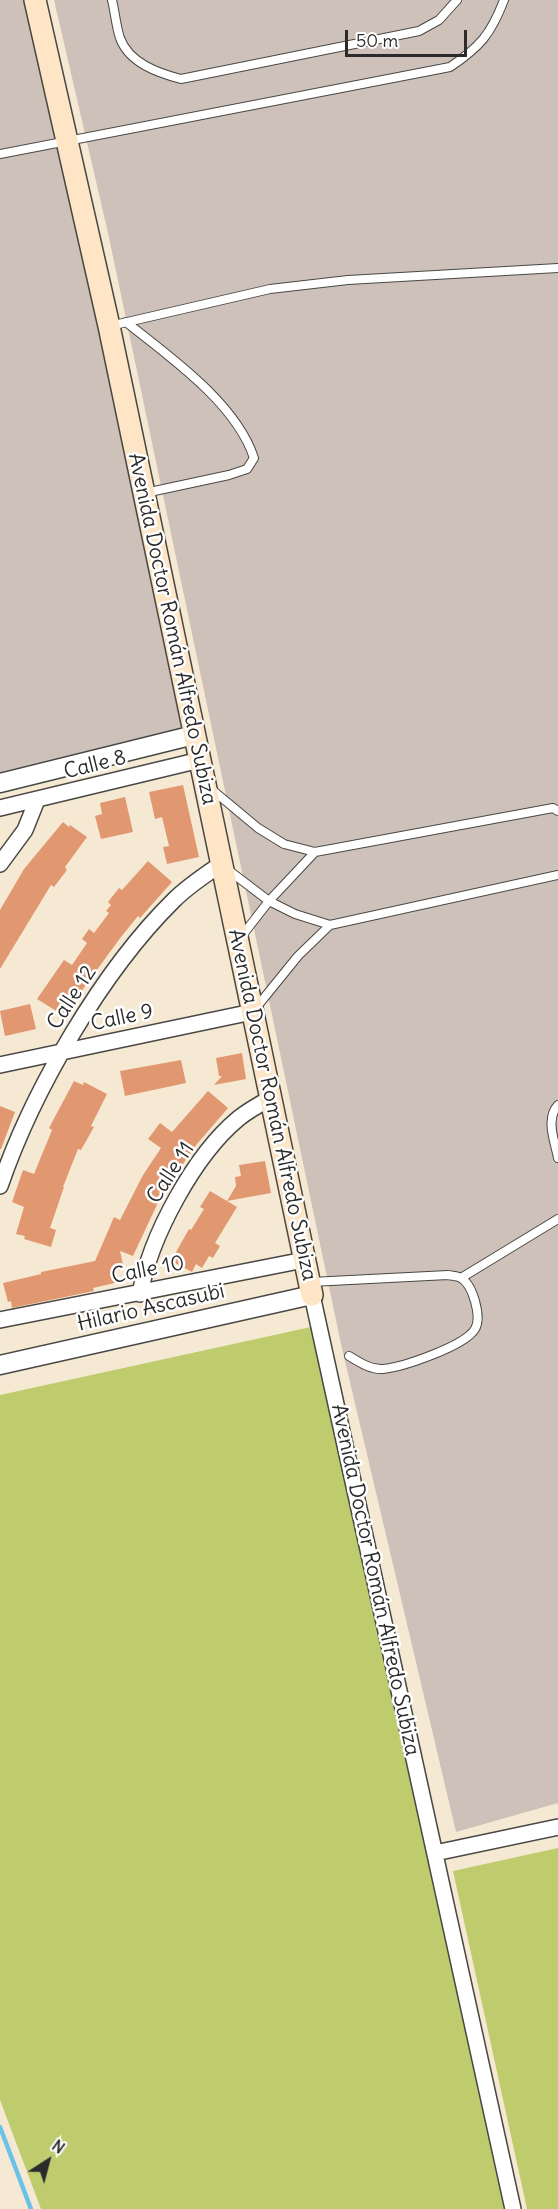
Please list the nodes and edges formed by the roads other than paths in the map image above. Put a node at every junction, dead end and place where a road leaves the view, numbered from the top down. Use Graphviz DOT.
graph roads {
  1 [pos="35,0"];
  2 [pos="112,0"];
  3 [pos="457,0"];
  4 [pos="504,0"];
  5 [pos="66,140"];
  6 [pos="0,154"];
  7 [pos="558,268"];
  8 [pos="118,324"];
  9 [pos="144,493"];
  10 [pos="194,735"];
  11 [pos="200,760"];
  12 [pos="0,783"];
  13 [pos="204,784"];
  14 [pos="37,800"];
  15 [pos="0,808"];
  16 [pos="558,811"];
  17 [pos="315,852"];
  18 [pos="0,864"];
  19 [pos="221,864"];
  20 [pos="558,875"];
  21 [pos="269,901"];
  22 [pos="330,925"];
  23 [pos="238,942"];
  24 [pos="252,1012"];
  25 [pos="62,1052"];
  26 [pos="0,1065"];
  27 [pos="271,1098"];
  28 [pos="558,1105"];
  29 [pos="558,1158"];
  30 [pos="0,1186"];
  31 [pos="558,1219"];
  32 [pos="304,1260"];
  33 [pos="461,1278"];
  34 [pos="311,1289"];
  35 [pos="140,1294"];
  36 [pos="0,1320"];
  37 [pos="349,1356"];
  38 [pos="0,1365"];
  39 [pos="558,1827"];
  40 [pos="435,1853"];
  41 [pos="513,2209"];
  1 -- 5 [label="main road, Avenida Doctor Román Alfredo Subiza"];
  2 -- 3 [label="lane"];
  4 -- 5 [label="lane"];
  5 -- 6 [label="lane"];
  5 -- 8 [label="main road, Avenida Doctor Román Alfredo Subiza"];
  7 -- 8 [label="lane"];
  8 -- 9 [label="main road, Avenida Doctor Román Alfredo Subiza"];
  8 -- 9 [label="lane"];
  9 -- 10 [label="main road, Avenida Doctor Román Alfredo Subiza"];
  10 -- 11 [label="main road, Avenida Doctor Román Alfredo Subiza"];
  10 -- 12 [label="street"];
  11 -- 13 [label="main road, Avenida Doctor Román Alfredo Subiza"];
  11 -- 14 [label="street, Calle 8"];
  13 -- 17 [label="lane"];
  13 -- 19 [label="main road, Avenida Doctor Román Alfredo Subiza"];
  14 -- 15 [label="street, Calle 8"];
  14 -- 18 [label="street"];
  16 -- 17 [label="lane"];
  17 -- 21 [label="lane"];
  19 -- 21 [label="lane"];
  19 -- 23 [label="main road, Avenida Doctor Román Alfredo Subiza"];
  19 -- 25 [label="street, Calle 12"];
  20 -- 22 [label="lane"];
  21 -- 22 [label="lane"];
  21 -- 23 [label="lane"];
  22 -- 24 [label="lane"];
  23 -- 24 [label="main road, Avenida Doctor Román Alfredo Subiza"];
  24 -- 25 [label="street, Calle 9"];
  24 -- 27 [label="main road, Avenida Doctor Román Alfredo Subiza"];
  25 -- 26 [label="street, Calle 9"];
  25 -- 30 [label="street, Calle 12"];
  27 -- 32 [label="main road, Avenida Doctor Román Alfredo Subiza"];
  27 -- 35 [label="street, Calle 11"];
  28 -- 29 [label="lane"];
  31 -- 33 [label="lane"];
  32 -- 34 [label="main road, Avenida Doctor Román Alfredo Subiza"];
  32 -- 35 [label="street, Calle 10"];
  33 -- 34 [label="lane"];
  33 -- 37 [label="lane"];
  34 -- 38 [label="street, Hilario Ascasubi"];
  34 -- 40 [label="street, Avenida Doctor Román Alfredo Subiza"];
  35 -- 36 [label="street, Calle 10"];
  39 -- 40 [label="street"];
  40 -- 41 [label="street, Avenida Doctor Román Alfredo Subiza"];
}
